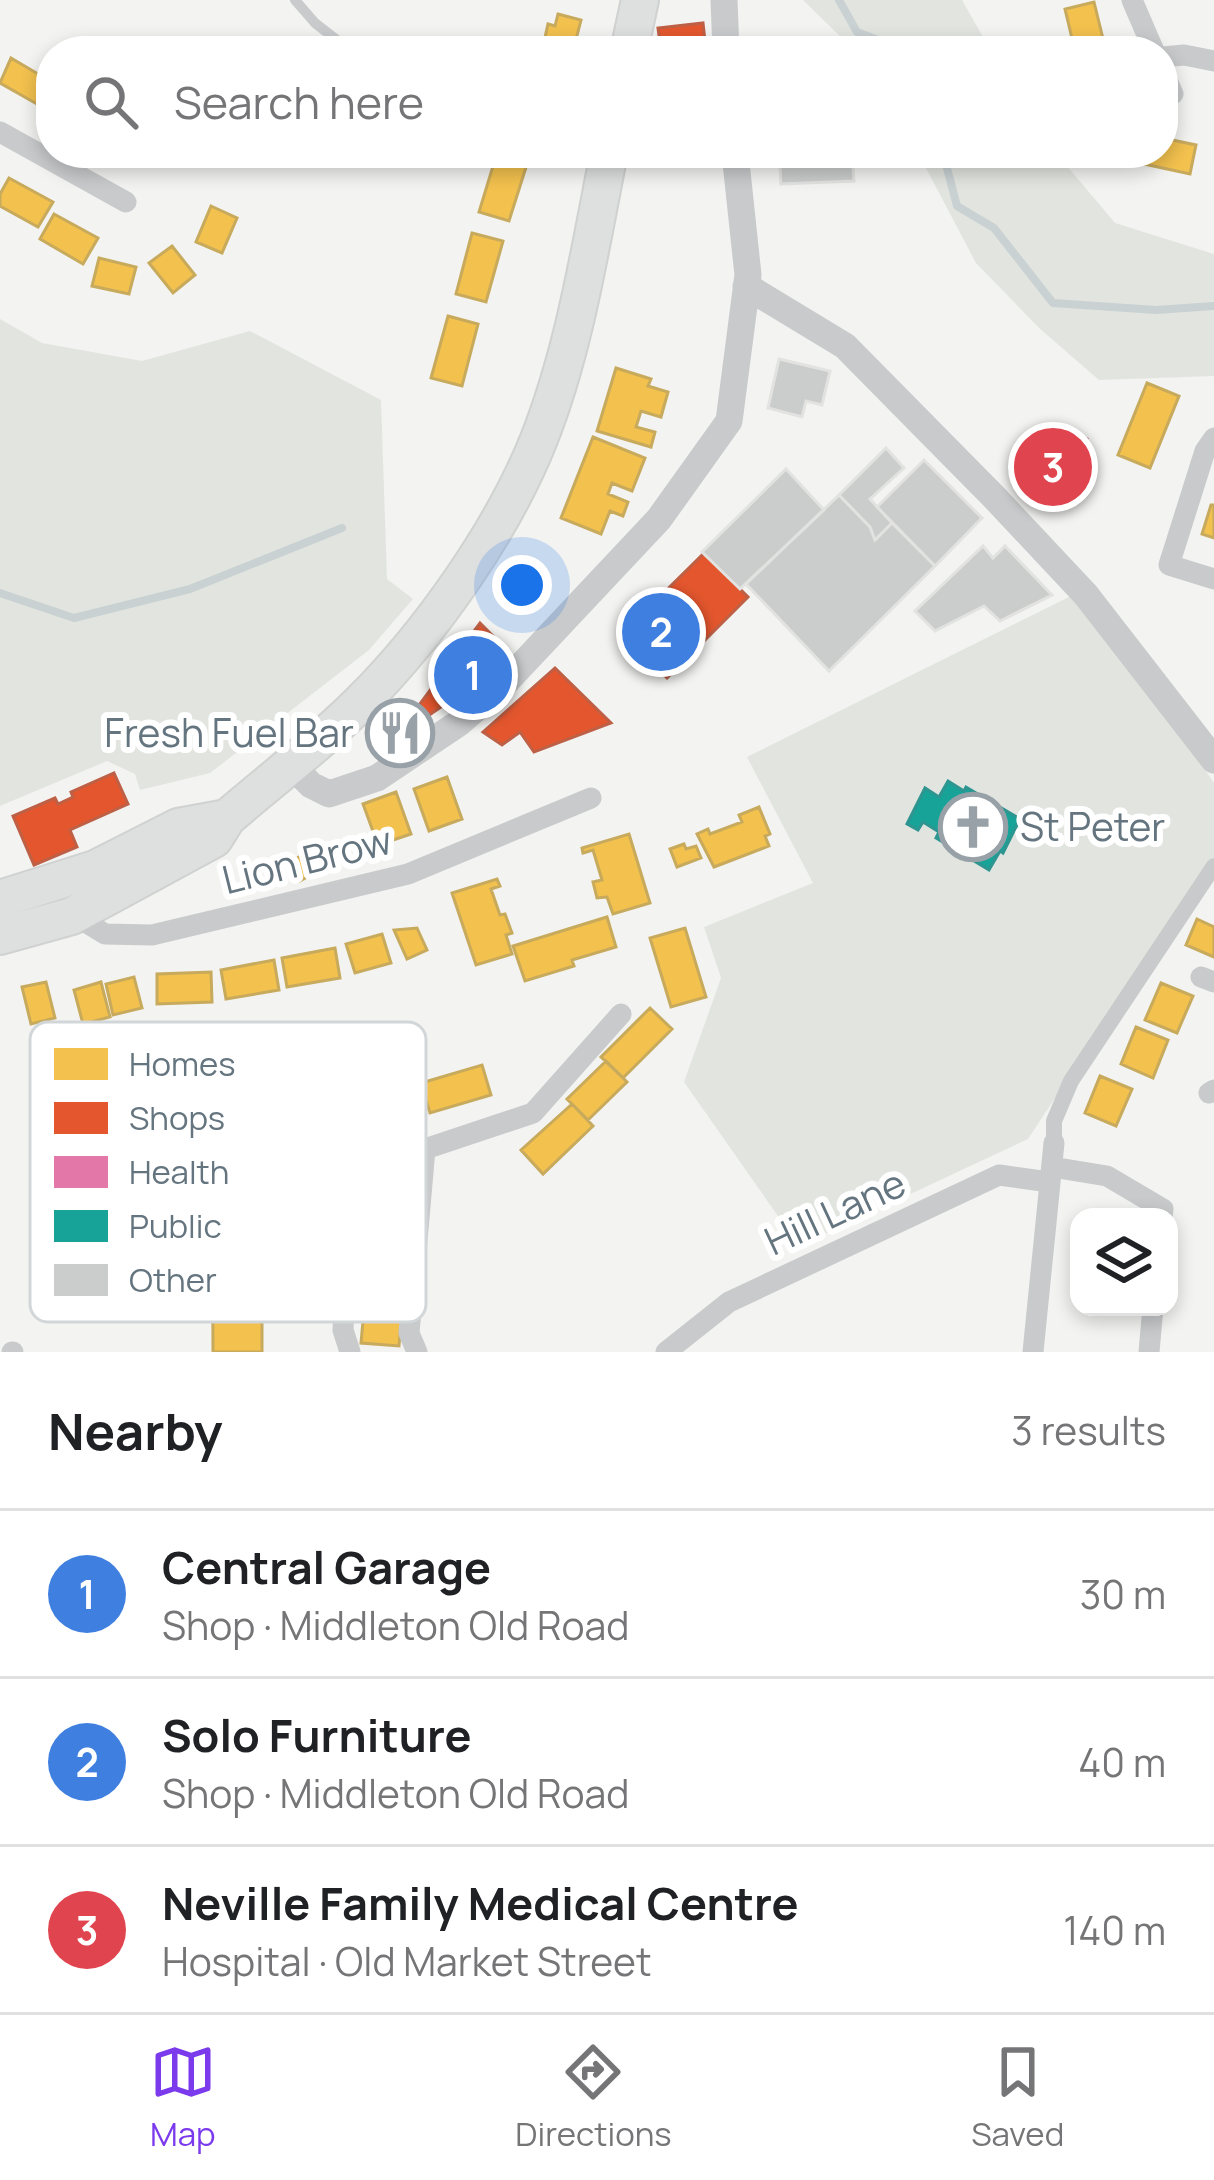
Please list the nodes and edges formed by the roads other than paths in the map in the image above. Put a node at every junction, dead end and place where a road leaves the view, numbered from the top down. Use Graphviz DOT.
graph roads {
  1 [pos="295,0"];
  2 [pos="640,0"];
  3 [pos="724,0"];
  4 [pos="1132,0"];
  5 [pos="332,36"];
  6 [pos="632,36"];
  7 [pos="725,36"];
  8 [pos="1148,36"];
  9 [pos="1178,56"];
  10 [pos="1214,61"];
  11 [pos="0,131"];
  12 [pos="36,151"];
  13 [pos="66,168"];
  14 [pos="606,168"];
  15 [pos="737,168"];
  16 [pos="126,202"];
  17 [pos="746,286"];
  18 [pos="1214,438"];
  19 [pos="1214,579"];
  20 [pos="1214,760"];
  21 [pos="290,764"];
  22 [pos="591,798"];
  23 [pos="227,818"];
  24 [pos="1214,866"];
  25 [pos="47,884"];
  26 [pos="0,899"];
  27 [pos="72,916"];
  28 [pos="0,936"];
  29 [pos="621,1014"];
  30 [pos="1054,1143"];
  31 [pos="426,1149"];
  32 [pos="1050,1174"];
  33 [pos="1161,1208"];
  34 [pos="1152,1316"];
  35 [pos="343,1322"];
  36 [pos="410,1322"];
  37 [pos="350,1352"];
  38 [pos="417,1352"];
  39 [pos="666,1352"];
  40 [pos="1033,1352"];
  41 [pos="1148,1352"];
  1 -- 5 [label="lane"];
  2 -- 6 [label="main road"];
  3 -- 7 [label="street"];
  4 -- 8 [label="street"];
  9 -- 10 [label="street"];
  11 -- 12 [label="street"];
  13 -- 16 [label="street"];
  14 -- 21 [label="main road"];
  15 -- 17 [label="street"];
  17 -- 20 [label="street"];
  17 -- 21 [label="street"];
  18 -- 19 [label="street"];
  21 -- 23 [label="main road"];
  22 -- 27 [label="street, Lion Brow"];
  23 -- 25 [label="main road"];
  23 -- 27 [label="main road"];
  24 -- 30 [label="street"];
  25 -- 26 [label="main road"];
  25 -- 27 [label="street"];
  27 -- 28 [label="main road"];
  29 -- 31 [label="street"];
  30 -- 32 [label="street"];
  32 -- 33 [label="street, Hill Lane"];
  32 -- 39 [label="street, Hill Lane"];
  32 -- 40 [label="street"];
  34 -- 41 [label="street"];
  35 -- 37 [label="street"];
  36 -- 38 [label="street"];
}
